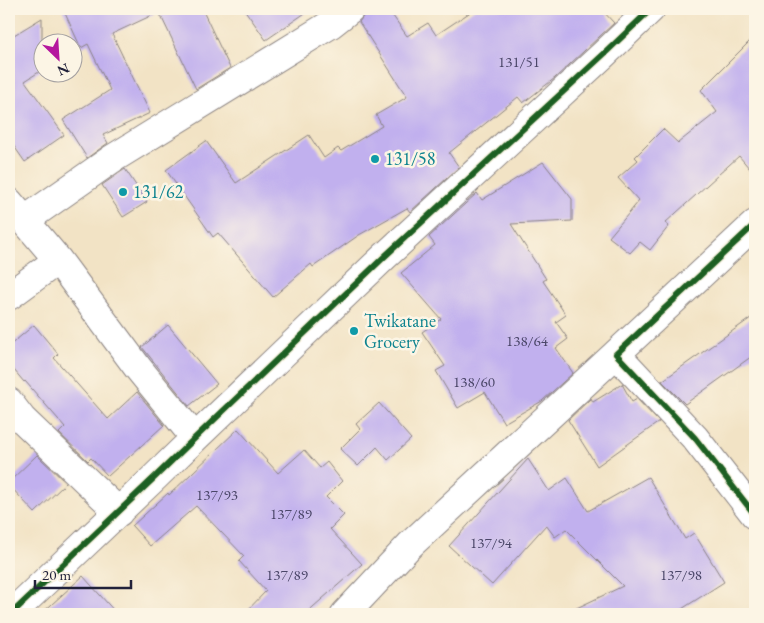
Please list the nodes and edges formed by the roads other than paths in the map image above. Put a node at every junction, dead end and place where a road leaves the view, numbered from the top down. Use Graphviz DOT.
graph roads {
  1 [pos="350,9"];
  2 [pos="652,9"];
  3 [pos="17,211"];
  4 [pos="755,224"];
  5 [pos="58,260"];
  6 [pos="9,296"];
  7 [pos="616,354"];
  8 [pos="9,402"];
  9 [pos="195,438"];
  10 [pos="119,512"];
  11 [pos="755,515"];
  12 [pos="10,614"];
  13 [pos="344,614"];
  1 -- 3 [label="street"];
  2 -- 9 [label="street"];
  3 -- 5 [label="street"];
  4 -- 7 [label="street"];
  5 -- 6 [label="street"];
  5 -- 9 [label="street"];
  7 -- 11 [label="street"];
  7 -- 13 [label="street"];
  8 -- 10 [label="street"];
  9 -- 10 [label="street"];
  10 -- 12 [label="street"];
}
